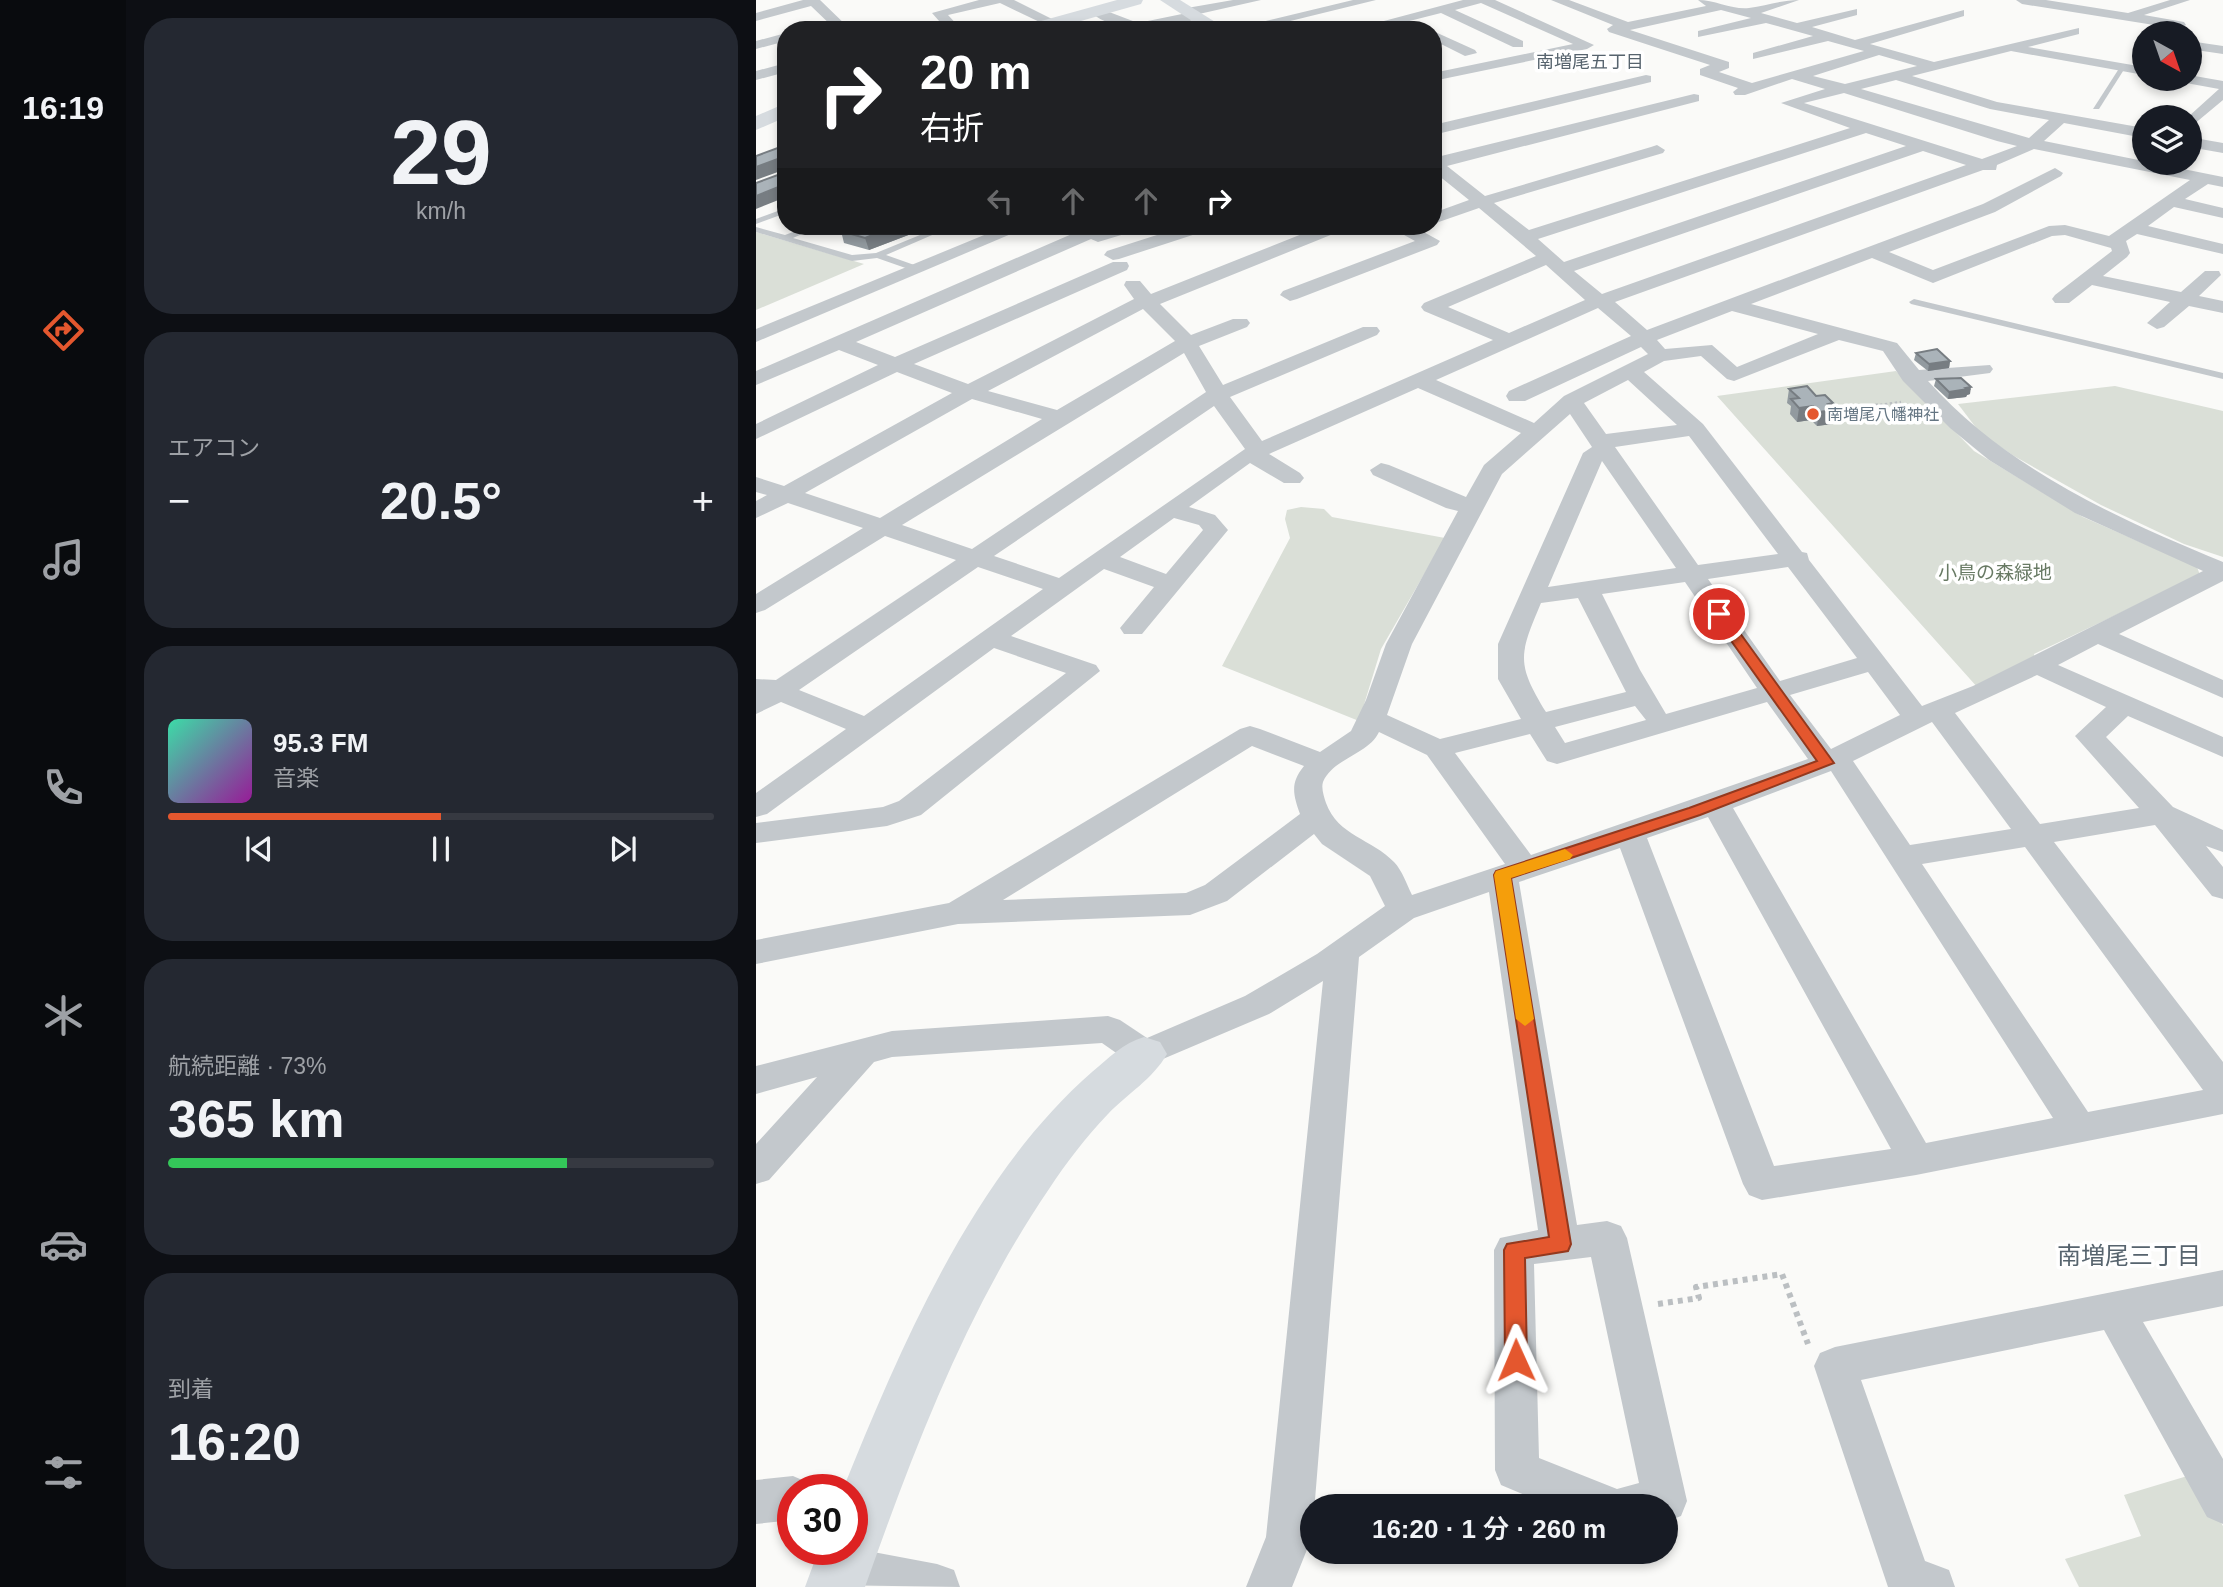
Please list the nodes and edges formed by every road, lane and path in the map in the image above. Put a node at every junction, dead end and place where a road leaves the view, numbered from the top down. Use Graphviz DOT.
graph roads {
  1 [pos="996,0"];
  2 [pos="1004,0"];
  3 [pos="1135,0"];
  4 [pos="1168,0"];
  5 [pos="1255,0"];
  6 [pos="1370,0"];
  7 [pos="1482,0"];
  8 [pos="1557,0"];
  9 [pos="1700,0"];
  10 [pos="1793,0"];
  11 [pos="2021,0"];
  12 [pos="2089,0"];
  13 [pos="2152,0"];
  14 [pos="813,1"];
  15 [pos="2168,4"];
  16 [pos="2186,5"];
  17 [pos="1096,6"];
  18 [pos="1722,6"];
  19 [pos="2063,7"];
  20 [pos="1442,9"];
  21 [pos="1852,12"];
  22 [pos="1745,13"];
  23 [pos="1959,13"];
  24 [pos="1191,14"];
  25 [pos="2126,16"];
  26 [pos="756,17"];
  27 [pos="1765,18"];
  28 [pos="1400,20"];
  29 [pos="831,21"];
  30 [pos="947,21"];
  31 [pos="1043,21"];
  32 [pos="1063,21"];
  33 [pos="1125,21"];
  34 [pos="1162,21"];
  35 [pos="1203,21"];
  36 [pos="1276,21"];
  37 [pos="1396,21"];
  38 [pos="2155,21"];
  39 [pos="1627,26"];
  40 [pos="1797,28"];
  41 [pos="2074,31"];
  42 [pos="1703,34"];
  43 [pos="1566,35"];
  44 [pos="1829,36"];
  45 [pos="1442,39"];
  46 [pos="777,40"];
  47 [pos="1518,44"];
  48 [pos="1855,44"];
  49 [pos="756,46"];
  50 [pos="2007,47"];
  51 [pos="2202,47"];
  52 [pos="2223,50"];
  53 [pos="1482,51"];
  54 [pos="1878,51"];
  55 [pos="1981,53"];
  56 [pos="1758,56"];
  57 [pos="1446,58"];
  58 [pos="2132,58"];
  59 [pos="2223,65"];
  60 [pos="1932,66"];
  61 [pos="2122,68"];
  62 [pos="2132,69"];
  63 [pos="777,70"];
  64 [pos="1442,75"];
  65 [pos="1893,75"];
  66 [pos="756,76"];
  67 [pos="1797,76"];
  68 [pos="1646,79"];
  69 [pos="2202,81"];
  70 [pos="2207,82"];
  71 [pos="1962,84"];
  72 [pos="2223,85"];
  73 [pos="1841,89"];
  74 [pos="1746,90"];
  75 [pos="2223,92"];
  76 [pos="1695,98"];
  77 [pos="1995,106"];
  78 [pos="2096,107"];
  79 [pos="2202,112"];
  80 [pos="2061,118"];
  81 [pos="1962,125"];
  82 [pos="1442,128"];
  83 [pos="1865,128"];
  84 [pos="2132,131"];
  85 [pos="2132,136"];
  86 [pos="2032,144"];
  87 [pos="2202,144"];
  88 [pos="1920,146"];
  89 [pos="2223,148"];
  90 [pos="1657,150"];
  91 [pos="1788,153"];
  92 [pos="2102,158"];
  93 [pos="1442,162"];
  94 [pos="2132,162"];
  95 [pos="1983,165"];
  96 [pos="2055,173"];
  97 [pos="1442,175"];
  98 [pos="2198,175"];
  99 [pos="1833,178"];
  100 [pos="2205,178"];
  101 [pos="2035,182"];
  102 [pos="2223,182"];
  103 [pos="1695,183"];
  104 [pos="2171,201"];
  105 [pos="1481,202"];
  106 [pos="1879,204"];
  107 [pos="1750,206"];
  108 [pos="2223,213"];
  109 [pos="777,214"];
  110 [pos="1600,214"];
  111 [pos="1442,216"];
  112 [pos="1956,221"];
  113 [pos="756,222"];
  114 [pos="2135,228"];
  115 [pos="756,229"];
  116 [pos="1807,229"];
  117 [pos="794,235"];
  118 [pos="927,235"];
  119 [pos="999,235"];
  120 [pos="1085,235"];
  121 [pos="1097,235"];
  122 [pos="1180,235"];
  123 [pos="1313,235"];
  124 [pos="1418,235"];
  125 [pos="1526,237"];
  126 [pos="786,238"];
  127 [pos="1653,239"];
  128 [pos="2032,239"];
  129 [pos="2113,242"];
  130 [pos="2223,249"];
  131 [pos="1870,253"];
  132 [pos="878,255"];
  133 [pos="1116,261"];
  134 [pos="1555,264"];
  135 [pos="1709,264"];
  136 [pos="917,269"];
  137 [pos="2213,275"];
  138 [pos="2090,279"];
  139 [pos="1770,290"];
  140 [pos="1290,295"];
  141 [pos="2183,298"];
  142 [pos="2062,299"];
  143 [pos="1145,302"];
  144 [pos="1600,302"];
  145 [pos="1914,302"];
  146 [pos="1731,305"];
  147 [pos="2223,307"];
  148 [pos="1240,323"];
  149 [pos="2157,323"];
  150 [pos="1370,331"];
  151 [pos="1835,334"];
  152 [pos="756,336"];
  153 [pos="1510,340"];
  154 [pos="837,342"];
  155 [pos="1187,343"];
  156 [pos="1653,347"];
  157 [pos="894,365"];
  158 [pos="1983,369"];
  159 [pos="1631,372"];
  160 [pos="2223,376"];
  161 [pos="756,379"];
  162 [pos="1418,380"];
  163 [pos="1920,388"];
  164 [pos="969,392"];
  165 [pos="1218,394"];
  166 [pos="1517,396"];
  167 [pos="1572,401"];
  168 [pos="1831,412"];
  169 [pos="1060,417"];
  170 [pos="1695,429"];
  171 [pos="1534,431"];
  172 [pos="756,432"];
  173 [pos="1603,447"];
  174 [pos="1256,452"];
  175 [pos="1381,470"];
  176 [pos="1292,478"];
  177 [pos="756,484"];
  178 [pos="787,494"];
  179 [pos="1472,505"];
  180 [pos="1170,509"];
  181 [pos="756,511"];
  182 [pos="881,527"];
  183 [pos="974,558"];
  184 [pos="1798,558"];
  185 [pos="1101,559"];
  186 [pos="1692,573"];
  187 [pos="1171,584"];
  188 [pos="1061,587"];
  189 [pos="1587,590"];
  190 [pos="1533,597"];
  191 [pos="756,606"];
  192 [pos="1133,628"];
  193 [pos="2095,633"];
  194 [pos="990,638"];
  195 [pos="1874,663"];
  196 [pos="2036,665"];
  197 [pos="2223,690"];
  198 [pos="763,693"];
  199 [pos="1774,694"];
  200 [pos="1643,696"];
  201 [pos="2125,705"];
  202 [pos="1928,714"];
  203 [pos="1371,721"];
  204 [pos="1537,721"];
  205 [pos="867,726"];
  206 [pos="1661,726"];
  207 [pos="2223,748"];
  208 [pos="1437,749"];
  209 [pos="1831,760"];
  210 [pos="1323,763"];
  211 [pos="1716,804"];
  212 [pos="756,807"];
  213 [pos="2162,814"];
  214 [pos="1316,817"];
  215 [pos="756,833"];
  216 [pos="1630,834"];
  217 [pos="2033,834"];
  218 [pos="2223,842"];
  219 [pos="1902,858"];
  220 [pos="1513,871"];
  221 [pos="2223,888"];
  222 [pos="1403,910"];
  223 [pos="958,913"];
  224 [pos="756,952"];
  225 [pos="1343,952"];
  226 [pos="862,1052"];
  227 [pos="1144,1054"];
  228 [pos="756,1080"];
  229 [pos="2223,1089"];
  230 [pos="2223,1100"];
  231 [pos="2078,1127"];
  232 [pos="1916,1160"];
  233 [pos="756,1169"];
  234 [pos="1560,1244"];
  235 [pos="2223,1288"];
  236 [pos="1623,1310"];
  237 [pos="2113,1310"];
  238 [pos="1835,1366"];
  239 [pos="868,1480"];
  240 [pos="1574,1494"];
  241 [pos="1663,1494"];
  242 [pos="777,1500"];
  243 [pos="756,1502"];
  244 [pos="2223,1502"];
  245 [pos="858,1565"];
  246 [pos="937,1587"];
  247 [pos="1269,1587"];
  248 [pos="1932,1587"];
  1 -- 30 [label="street"];
  2 -- 31 [label="street"];
  3 -- 17 [label="street"];
  4 -- 24 [label="street"];
  5 -- 24 [label="street"];
  6 -- 36 [label="street"];
  7 -- 20 [label="street"];
  7 -- 43 [label="street"];
  8 -- 39 [label="street"];
  9 -- 18 [label="street"];
  10 -- 22 [label="street"];
  11 -- 19 [label="street"];
  12 -- 19 [label="street"];
  13 -- 15 [label="street"];
  14 -- 26 [label="street"];
  14 -- 29 [label="street"];
  15 -- 16 [label="street"];
  15 -- 25 [label="street"];
  17 -- 32 [label="street"];
  17 -- 33 [label="street"];
  18 -- 22 [label="street"];
  18 -- 39 [label="street"];
  19 -- 25 [label="street"];
  20 -- 28 [label="street"];
  20 -- 47 [label="street"];
  21 -- 40 [label="street"];
  22 -- 27 [label="street"];
  23 -- 48 [label="street"];
  24 -- 34 [label="street"];
  24 -- 35 [label="street"];
  25 -- 38 [label="street"];
  27 -- 40 [label="street"];
  27 -- 42 [label="street"];
  28 -- 37 [label="street"];
  39 -- 74 [label="street"];
  40 -- 44 [label="street"];
  41 -- 50 [label="street"];
  43 -- 47 [label="street"];
  43 -- 64 [label="street"];
  44 -- 48 [label="street"];
  44 -- 56 [label="street"];
  45 -- 53 [label="street"];
  46 -- 49 [label="street"];
  47 -- 53 [label="street"];
  48 -- 54 [label="street"];
  50 -- 55 [label="street"];
  50 -- 61 [label="street"];
  51 -- 52 [label="street"];
  53 -- 57 [label="street"];
  54 -- 60 [label="street"];
  54 -- 67 [label="street"];
  55 -- 60 [label="street"];
  55 -- 71 [label="street"];
  58 -- 61 [label="street"];
  59 -- 70 [label="street"];
  60 -- 65 [label="street"];
  61 -- 62 [label="street"];
  61 -- 78 [label="lane"];
  63 -- 66 [label="street"];
  65 -- 71 [label="street"];
  65 -- 73 [label="street"];
  67 -- 73 [label="street"];
  67 -- 74 [label="street"];
  68 -- 82 [label="street"];
  69 -- 70 [label="street"];
  70 -- 72 [label="street"];
  71 -- 77 [label="street"];
  73 -- 81 [label="street"];
  73 -- 83 [label="street"];
  75 -- 79 [label="street"];
  76 -- 93 [label="street"];
  77 -- 80 [label="street"];
  77 -- 81 [label="street"];
  80 -- 84 [label="street"];
  80 -- 86 [label="street"];
  81 -- 86 [label="street"];
  83 -- 88 [label="street"];
  83 -- 91 [label="street"];
  85 -- 92 [label="street"];
  86 -- 92 [label="street"];
  86 -- 95 [label="street"];
  87 -- 89 [label="street"];
  88 -- 95 [label="street"];
  88 -- 99 [label="street"];
  90 -- 105 [label="street"];
  91 -- 99 [label="street"];
  91 -- 103 [label="street"];
  92 -- 94 [label="street"];
  95 -- 101 [label="street"];
  95 -- 106 [label="street"];
  96 -- 101 [label="street"];
  97 -- 105 [label="street"];
  98 -- 100 [label="street"];
  99 -- 106 [label="street"];
  99 -- 107 [label="street"];
  100 -- 102 [label="street"];
  100 -- 104 [label="street"];
  101 -- 112 [label="street"];
  103 -- 107 [label="street"];
  103 -- 110 [label="street"];
  104 -- 108 [label="street"];
  104 -- 114 [label="street"];
  105 -- 111 [label="street"];
  105 -- 125 [label="street"];
  106 -- 112 [label="street"];
  106 -- 116 [label="street"];
  107 -- 116 [label="street"];
  107 -- 127 [label="street"];
  109 -- 113 [label="lane"];
  110 -- 125 [label="street"];
  110 -- 127 [label="street"];
  112 -- 128 [label="street"];
  112 -- 131 [label="street"];
  114 -- 129 [label="street"];
  114 -- 130 [label="street"];
  115 -- 126 [label="lane"];
  116 -- 131 [label="street"];
  116 -- 135 [label="street"];
  117 -- 126 [label="lane"];
  118 -- 132 [label="lane"];
  119 -- 136 [label="street"];
  120 -- 154 [label="street"];
  121 -- 133 [label="street"];
  122 -- 133 [label="street"];
  123 -- 143 [label="street"];
  124 -- 140 [label="street"];
  125 -- 134 [label="street"];
  126 -- 132 [label="lane"];
  127 -- 134 [label="street"];
  127 -- 135 [label="street"];
  128 -- 129 [label="street"];
  128 -- 131 [label="street"];
  129 -- 138 [label="street"];
  131 -- 139 [label="street"];
  132 -- 136 [label="lane"];
  133 -- 143 [label="street"];
  133 -- 157 [label="street"];
  134 -- 144 [label="street"];
  134 -- 153 [label="street"];
  135 -- 139 [label="street"];
  135 -- 144 [label="street"];
  136 -- 152 [label="street"];
  137 -- 141 [label="street"];
  138 -- 141 [label="street"];
  138 -- 142 [label="street"];
  139 -- 146 [label="street"];
  141 -- 147 [label="street"];
  141 -- 149 [label="street"];
  143 -- 155 [label="street"];
  143 -- 164 [label="street"];
  144 -- 153 [label="street"];
  144 -- 156 [label="street"];
  145 -- 160 [label="lane"];
  146 -- 151 [label="street"];
  146 -- 156 [label="street"];
  148 -- 155 [label="street"];
  150 -- 165 [label="street"];
  151 -- 156 [label="street"];
  151 -- 163 [label="street"];
  153 -- 162 [label="street"];
  154 -- 157 [label="street"];
  154 -- 161 [label="street"];
  155 -- 165 [label="street"];
  155 -- 169 [label="street"];
  156 -- 159 [label="street"];
  156 -- 166 [label="street"];
  157 -- 164 [label="street"];
  157 -- 172 [label="street"];
  158 -- 163 [label="street"];
  159 -- 167 [label="street"];
  159 -- 170 [label="street"];
  162 -- 171 [label="street"];
  162 -- 174 [label="street"];
  163 -- 168 [label="path"];
  163 -- 193 [label="street"];
  164 -- 169 [label="street"];
  164 -- 178 [label="street"];
  165 -- 174 [label="street"];
  165 -- 183 [label="street"];
  167 -- 171 [label="street"];
  167 -- 173 [label="street"];
  169 -- 182 [label="street"];
  170 -- 173 [label="street"];
  170 -- 184 [label="street"];
  171 -- 179 [label="street"];
  173 -- 186 [label="street"];
  173 -- 190 [label="street"];
  174 -- 176 [label="street"];
  174 -- 180 [label="street"];
  175 -- 179 [label="street"];
  177 -- 178 [label="street"];
  178 -- 181 [label="street"];
  178 -- 182 [label="street"];
  179 -- 203 [label="street"];
  180 -- 185 [label="street"];
  180 -- 187 [label="street"];
  182 -- 183 [label="street"];
  182 -- 191 [label="street"];
  183 -- 188 [label="street"];
  183 -- 198 [label="street"];
  184 -- 186 [label="street"];
  184 -- 195 [label="street"];
  185 -- 187 [label="street"];
  185 -- 188 [label="street"];
  186 -- 189 [label="street"];
  186 -- 199 [label="street"];
  187 -- 192 [label="street"];
  188 -- 194 [label="street"];
  189 -- 190 [label="street"];
  189 -- 200 [label="street"];
  190 -- 204 [label="street"];
  193 -- 196 [label="street"];
  193 -- 197 [label="street"];
  194 -- 205 [label="street"];
  194 -- 215 [label="street"];
  195 -- 199 [label="street"];
  195 -- 202 [label="street"];
  196 -- 201 [label="street"];
  196 -- 202 [label="street"];
  198 -- 205 [label="street"];
  199 -- 206 [label="street"];
  199 -- 209 [label="street"];
  200 -- 204 [label="street"];
  200 -- 206 [label="street"];
  201 -- 207 [label="street"];
  201 -- 213 [label="street"];
  202 -- 209 [label="street"];
  202 -- 217 [label="street"];
  203 -- 208 [label="street"];
  203 -- 210 [label="street"];
  204 -- 206 [label="street"];
  204 -- 208 [label="street"];
  205 -- 212 [label="street"];
  208 -- 220 [label="street"];
  209 -- 211 [label="street"];
  209 -- 219 [label="street"];
  210 -- 214 [label="street"];
  210 -- 223 [label="street"];
  211 -- 216 [label="street"];
  211 -- 232 [label="street"];
  213 -- 217 [label="street"];
  213 -- 218 [label="street"];
  213 -- 221 [label="street"];
  214 -- 222 [label="street"];
  214 -- 223 [label="street"];
  216 -- 220 [label="street"];
  216 -- 232 [label="street"];
  217 -- 219 [label="street"];
  217 -- 229 [label="street"];
  219 -- 231 [label="street"];
  220 -- 222 [label="street"];
  220 -- 234 [label="street"];
  222 -- 225 [label="street"];
  223 -- 224 [label="street"];
  225 -- 227 [label="street"];
  225 -- 247 [label="street"];
  226 -- 227 [label="street"];
  226 -- 228 [label="street"];
  226 -- 233 [label="street"];
  227 -- 239 [label="street"];
  230 -- 231 [label="street"];
  231 -- 232 [label="street"];
  234 -- 236 [label="street"];
  234 -- 240 [label="street"];
  235 -- 237 [label="street"];
  236 -- 238 [label="path"];
  236 -- 241 [label="street"];
  237 -- 238 [label="street"];
  237 -- 244 [label="street"];
  238 -- 248 [label="street"];
  242 -- 243 [label="street"];
  245 -- 246 [label="street"];
}
